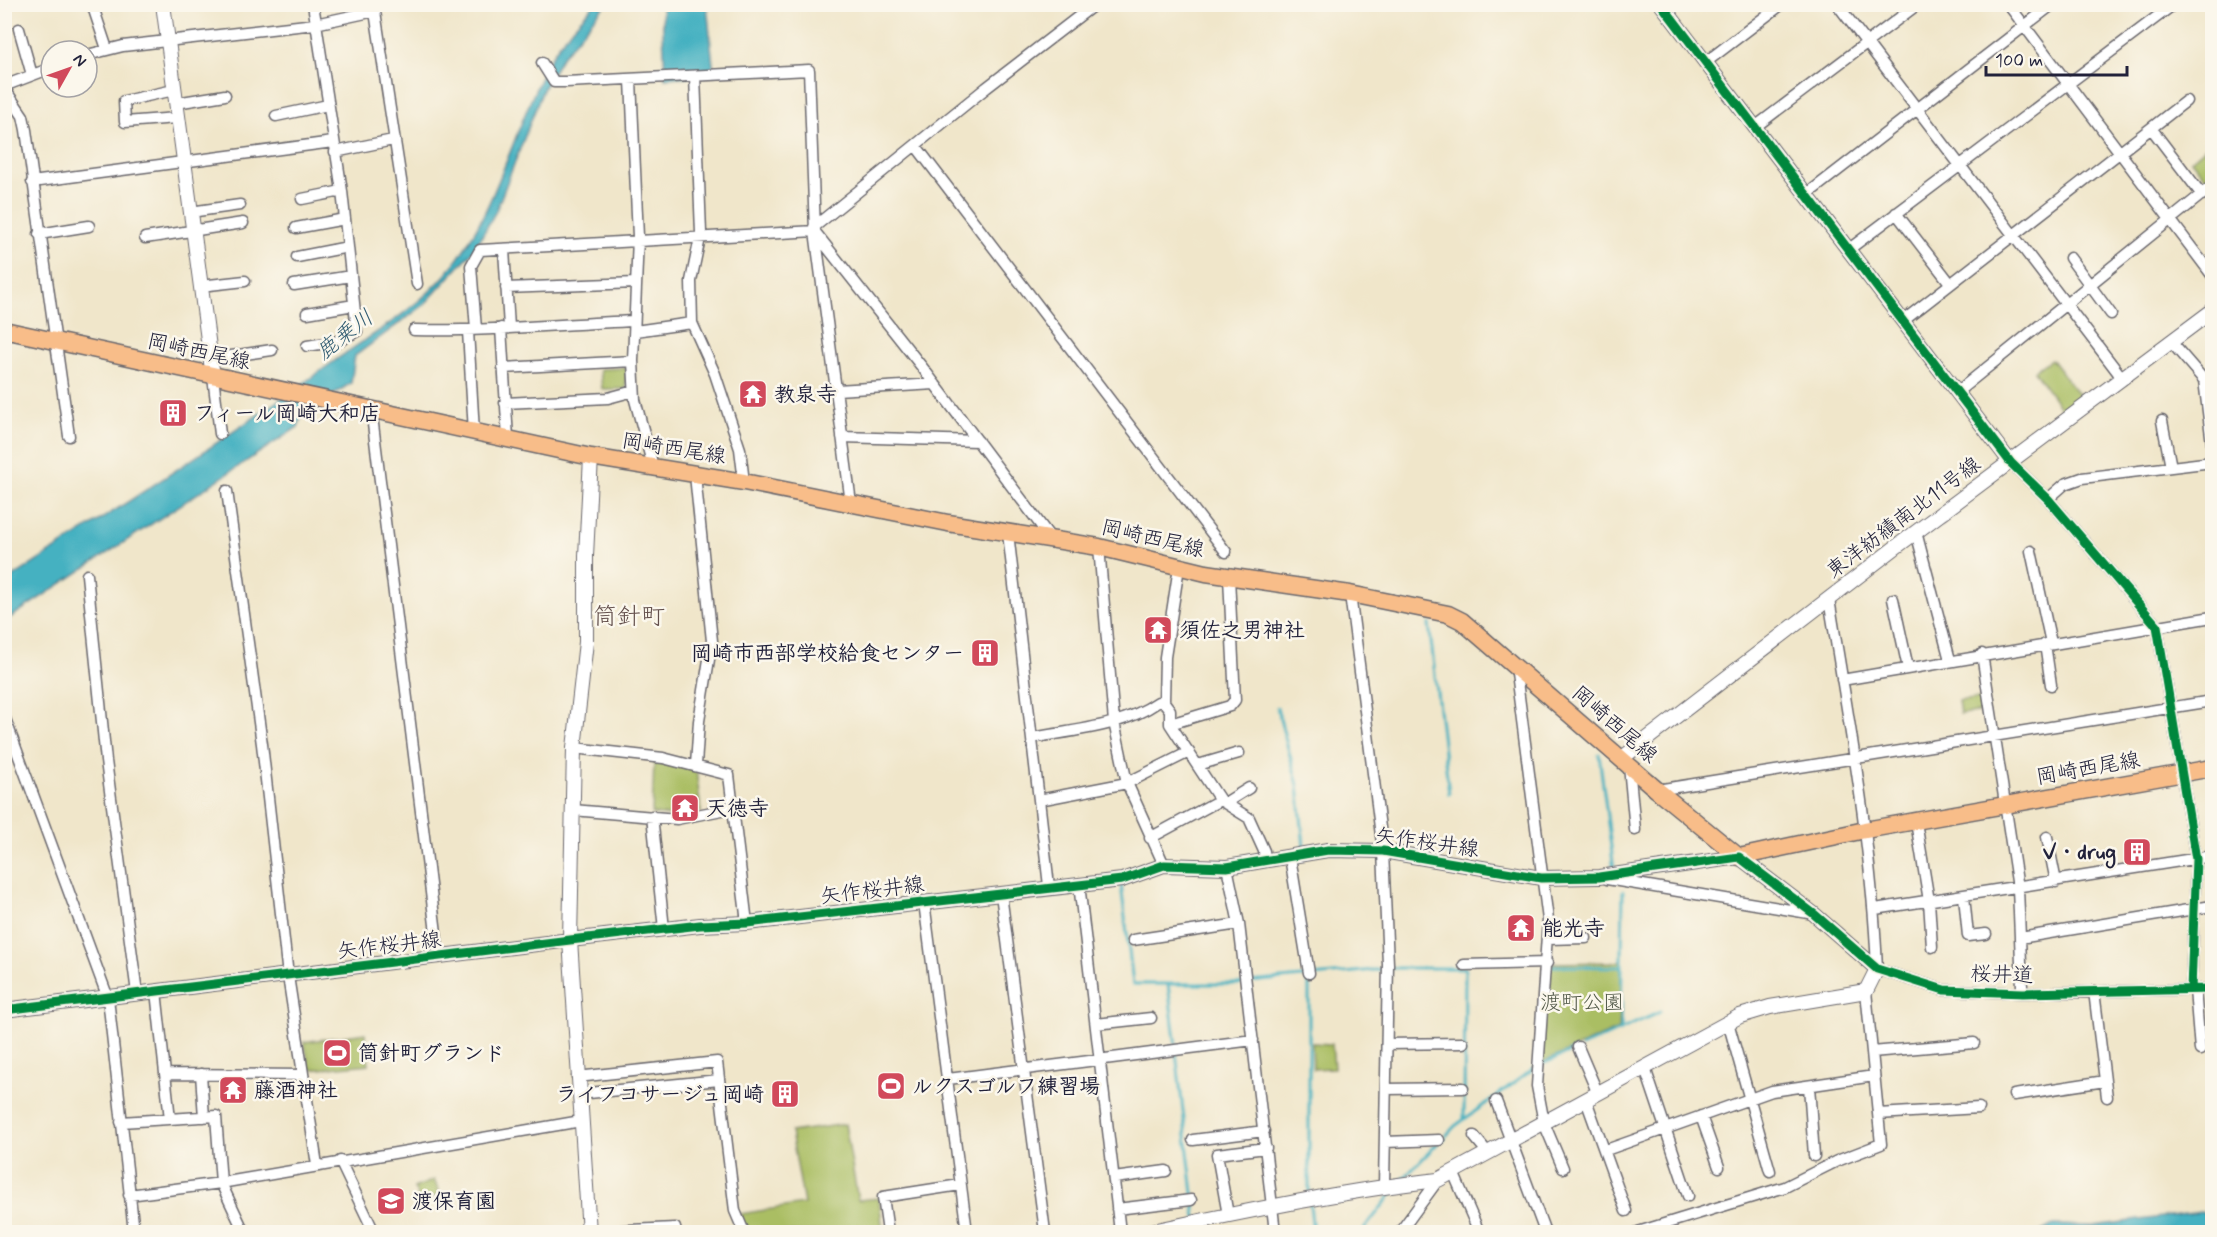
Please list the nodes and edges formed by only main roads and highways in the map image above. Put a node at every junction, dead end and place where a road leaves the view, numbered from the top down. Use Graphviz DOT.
graph roads {
  1 [pos="4,330"];
  2 [pos="2212,768"];
  1 -- 2 [label="main road, 岡崎西尾線"];
}
